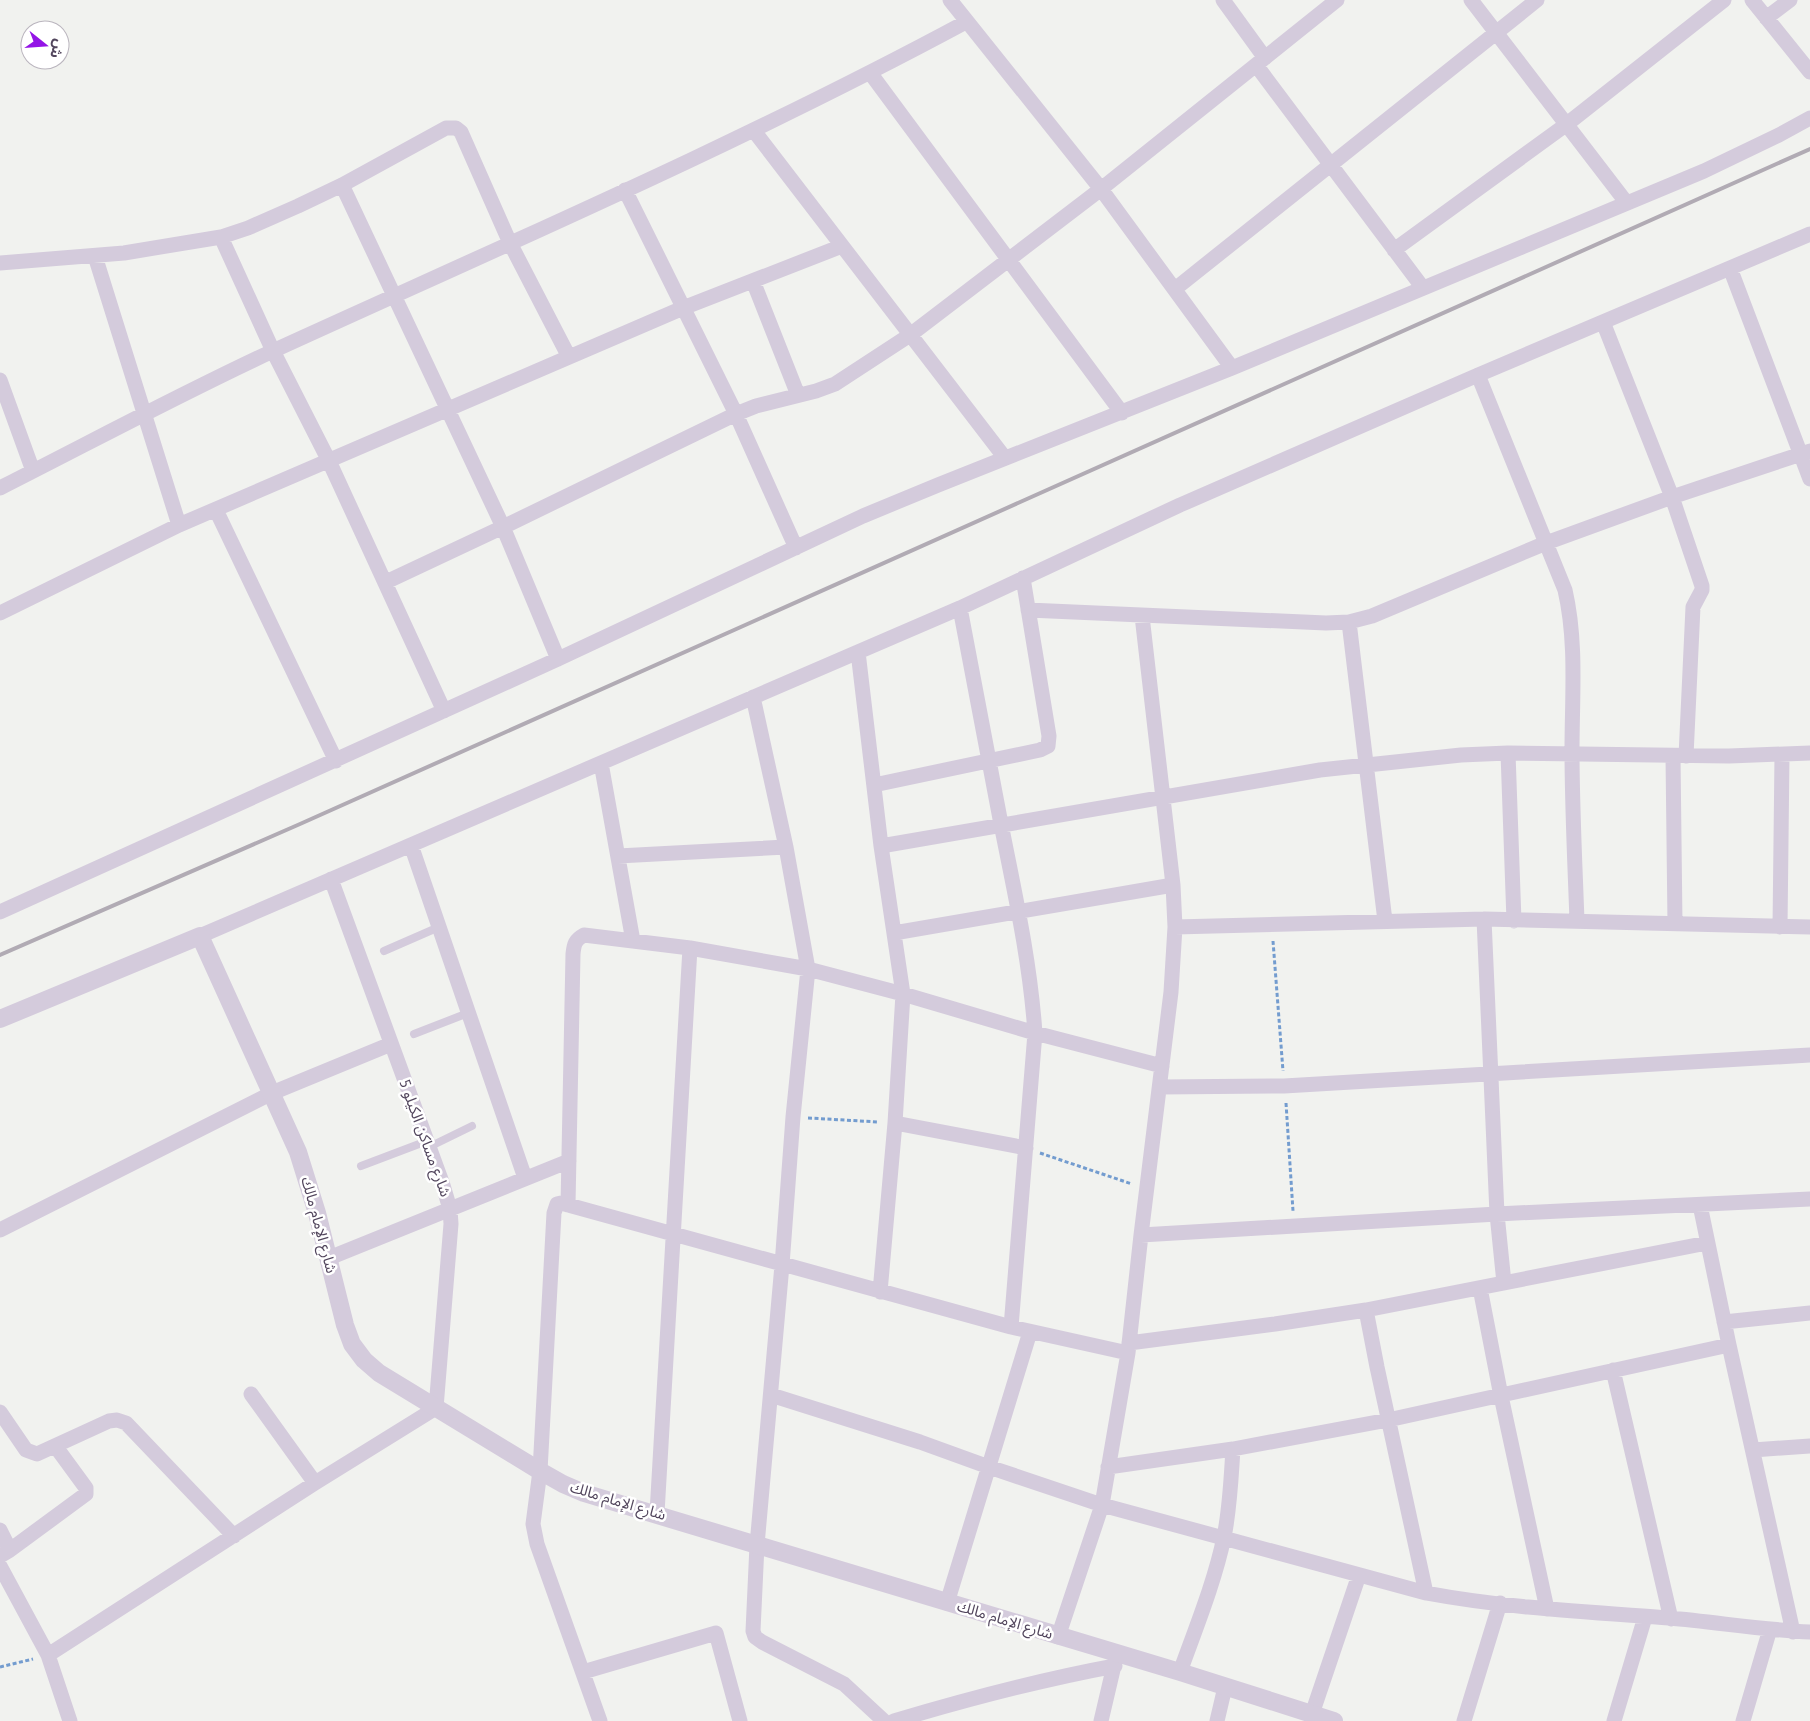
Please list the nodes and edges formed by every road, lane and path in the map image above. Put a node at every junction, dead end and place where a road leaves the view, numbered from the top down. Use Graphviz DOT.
graph roads {
  1 [pos="950,0"];
  2 [pos="1223,0"];
  3 [pos="1337,0"];
  4 [pos="1471,0"];
  5 [pos="1537,0"];
  6 [pos="1724,0"];
  7 [pos="1752,0"];
  8 [pos="1790,0"];
  9 [pos="1766,18"];
  10 [pos="966,22"];
  11 [pos="1496,33"];
  12 [pos="1260,61"];
  13 [pos="1810,72"];
  14 [pos="870,74"];
  15 [pos="1810,118"];
  16 [pos="1567,124"];
  17 [pos="754,131"];
  18 [pos="1330,166"];
  19 [pos="342,185"];
  20 [pos="1101,189"];
  21 [pos="625,190"];
  22 [pos="1626,202"];
  23 [pos="1810,234"];
  24 [pos="221,237"];
  25 [pos="510,243"];
  26 [pos="842,246"];
  27 [pos="1394,250"];
  28 [pos="95,256"];
  29 [pos="1008,260"];
  30 [pos="0,263"];
  31 [pos="1730,268"];
  32 [pos="752,281"];
  33 [pos="1423,288"];
  34 [pos="1175,289"];
  35 [pos="394,297"];
  36 [pos="683,308"];
  37 [pos="1603,322"];
  38 [pos="910,334"];
  39 [pos="273,351"];
  40 [pos="569,357"];
  41 [pos="1232,368"];
  42 [pos="1478,375"];
  43 [pos="0,380"];
  44 [pos="798,395"];
  45 [pos="448,409"];
  46 [pos="1122,413"];
  47 [pos="145,414"];
  48 [pos="736,414"];
  49 [pos="1806,452"];
  50 [pos="1005,458"];
  51 [pos="329,461"];
  52 [pos="33,471"];
  53 [pos="1810,479"];
  54 [pos="0,488"];
  55 [pos="1672,497"];
  56 [pos="216,510"];
  57 [pos="180,525"];
  58 [pos="504,527"];
  59 [pos="1546,544"];
  60 [pos="796,548"];
  61 [pos="1023,578"];
  62 [pos="386,582"];
  63 [pos="960,608"];
  64 [pos="1028,610"];
  65 [pos="0,613"];
  66 [pos="1142,616"];
  67 [pos="1349,622"];
  68 [pos="858,652"];
  69 [pos="558,659"];
  70 [pos="753,697"];
  71 [pos="444,711"];
  72 [pos="1508,752"];
  73 [pos="1572,753"];
  74 [pos="1810,753"];
  75 [pos="1782,755"];
  76 [pos="1679,756"];
  77 [pos="989,760"];
  78 [pos="336,761"];
  79 [pos="601,763"];
  80 [pos="1367,765"];
  81 [pos="874,785"];
  82 [pos="1162,796"];
  83 [pos="1001,826"];
  84 [pos="411,845"];
  85 [pos="881,846"];
  86 [pos="786,847"];
  87 [pos="618,856"];
  88 [pos="331,879"];
  89 [pos="1173,885"];
  90 [pos="0,912"];
  91 [pos="1020,912"];
  92 [pos="1484,919"];
  93 [pos="1385,921"];
  94 [pos="1514,921"];
  95 [pos="1577,921"];
  96 [pos="1675,924"];
  97 [pos="439,926"];
  98 [pos="1175,927"];
  99 [pos="1780,927"];
  100 [pos="1810,927"];
  101 [pos="894,933"];
  102 [pos="200,936"];
  103 [pos="633,941"];
  104 [pos="690,948"];
  105 [pos="384,951"];
  106 [pos="808,969"];
  107 [pos="903,994"];
  108 [pos="468,1013"];
  109 [pos="0,1019"];
  110 [pos="1035,1033"];
  111 [pos="414,1034"];
  112 [pos="391,1044"];
  113 [pos="1810,1055"];
  114 [pos="1162,1066"];
  115 [pos="1490,1074"];
  116 [pos="1160,1087"];
  117 [pos="272,1093"];
  118 [pos="793,1117"];
  119 [pos="895,1123"];
  120 [pos="472,1126"];
  121 [pos="428,1144"];
  122 [pos="1026,1148"];
  123 [pos="569,1161"];
  124 [pos="361,1166"];
  125 [pos="525,1178"];
  126 [pos="1147,1189"];
  127 [pos="1810,1199"];
  128 [pos="1700,1204"];
  129 [pos="568,1205"];
  130 [pos="450,1209"];
  131 [pos="1497,1214"];
  132 [pos="0,1230"];
  133 [pos="674,1235"];
  134 [pos="1141,1235"];
  135 [pos="1707,1242"];
  136 [pos="328,1258"];
  137 [pos="782,1265"];
  138 [pos="1504,1283"];
  139 [pos="1480,1288"];
  140 [pos="880,1292"];
  141 [pos="1366,1310"];
  142 [pos="1810,1313"];
  143 [pos="1724,1322"];
  144 [pos="1011,1327"];
  145 [pos="1030,1332"];
  146 [pos="1729,1345"];
  147 [pos="1129,1348"];
  148 [pos="1613,1370"];
  149 [pos="250,1394"];
  150 [pos="771,1395"];
  151 [pos="1501,1396"];
  152 [pos="436,1408"];
  153 [pos="0,1412"];
  154 [pos="1388,1420"];
  155 [pos="56,1446"];
  156 [pos="1810,1446"];
  157 [pos="1232,1449"];
  158 [pos="1753,1450"];
  159 [pos="990,1467"];
  160 [pos="1108,1467"];
  161 [pos="540,1471"];
  162 [pos="315,1483"];
  163 [pos="1102,1505"];
  164 [pos="657,1513"];
  165 [pos="0,1530"];
  166 [pos="234,1536"];
  167 [pos="1224,1538"];
  168 [pos="757,1545"];
  169 [pos="5,1553"];
  170 [pos="0,1566"];
  171 [pos="1359,1575"];
  172 [pos="1426,1593"];
  173 [pos="947,1603"];
  174 [pos="1500,1604"];
  175 [pos="1547,1609"];
  176 [pos="1645,1617"];
  177 [pos="1671,1619"];
  178 [pos="1770,1629"];
  179 [pos="1793,1632"];
  180 [pos="1810,1632"];
  181 [pos="1058,1636"];
  182 [pos="48,1655"];
  183 [pos="1115,1660"];
  184 [pos="0,1666"];
  185 [pos="583,1672"];
  186 [pos="1180,1672"];
  187 [pos="1225,1687"];
  188 [pos="1312,1714"];
  189 [pos="70,1721"];
  190 [pos="600,1721"];
  191 [pos="740,1721"];
  192 [pos="884,1721"];
  193 [pos="894,1721"];
  194 [pos="1101,1721"];
  195 [pos="1217,1721"];
  196 [pos="1334,1721"];
  197 [pos="1464,1721"];
  198 [pos="1614,1721"];
  199 [pos="1743,1721"];
  1 -- 10 [label="street"];
  2 -- 12 [label="street"];
  3 -- 12 [label="street"];
  4 -- 11 [label="street"];
  5 -- 11 [label="street"];
  6 -- 16 [label="street"];
  7 -- 9 [label="street"];
  8 -- 9 [label="street"];
  9 -- 13 [label="street"];
  10 -- 14 [label="street"];
  10 -- 20 [label="street"];
  11 -- 16 [label="street"];
  11 -- 18 [label="street"];
  12 -- 18 [label="street"];
  12 -- 20 [label="street"];
  14 -- 17 [label="street"];
  14 -- 29 [label="street"];
  15 -- 22 [label="street"];
  16 -- 22 [label="street"];
  16 -- 27 [label="street"];
  17 -- 21 [label="street"];
  17 -- 26 [label="street"];
  18 -- 27 [label="street"];
  18 -- 34 [label="street"];
  19 -- 24 [label="street"];
  19 -- 25 [label="street"];
  19 -- 35 [label="street"];
  20 -- 29 [label="street"];
  20 -- 34 [label="street"];
  21 -- 25 [label="street"];
  21 -- 36 [label="street"];
  22 -- 33 [label="street"];
  23 -- 31 [label="street"];
  24 -- 28 [label="street"];
  24 -- 39 [label="street"];
  25 -- 35 [label="street"];
  25 -- 40 [label="street"];
  26 -- 32 [label="street"];
  26 -- 38 [label="street"];
  27 -- 33 [label="street"];
  28 -- 30 [label="street"];
  28 -- 47 [label="street"];
  29 -- 38 [label="street"];
  29 -- 46 [label="street"];
  31 -- 37 [label="street"];
  31 -- 49 [label="street"];
  32 -- 36 [label="street"];
  32 -- 44 [label="street"];
  33 -- 41 [label="street"];
  34 -- 41 [label="street"];
  35 -- 39 [label="street"];
  35 -- 45 [label="street"];
  36 -- 40 [label="street"];
  36 -- 48 [label="street"];
  37 -- 42 [label="street"];
  37 -- 55 [label="street"];
  38 -- 44 [label="street"];
  38 -- 50 [label="street"];
  39 -- 47 [label="street"];
  39 -- 51 [label="street"];
  40 -- 45 [label="street"];
  41 -- 46 [label="street"];
  42 -- 59 [label="street"];
  42 -- 61 [label="street"];
  43 -- 52 [label="street"];
  44 -- 48 [label="street"];
  45 -- 51 [label="street"];
  45 -- 58 [label="street"];
  46 -- 50 [label="street"];
  47 -- 52 [label="street"];
  47 -- 57 [label="street"];
  48 -- 58 [label="street"];
  48 -- 60 [label="street"];
  49 -- 53 [label="street"];
  49 -- 55 [label="street"];
  50 -- 60 [label="street"];
  51 -- 56 [label="street"];
  51 -- 62 [label="street"];
  52 -- 54 [label="street"];
  55 -- 59 [label="street"];
  55 -- 76 [label="street"];
  56 -- 57 [label="street"];
  56 -- 78 [label="street"];
  57 -- 65 [label="street"];
  58 -- 62 [label="street"];
  58 -- 69 [label="street"];
  59 -- 67 [label="street"];
  59 -- 73 [label="street"];
  60 -- 69 [label="street"];
  61 -- 63 [label="street"];
  61 -- 64 [label="street"];
  62 -- 71 [label="street"];
  63 -- 68 [label="street"];
  63 -- 77 [label="street"];
  64 -- 66 [label="street"];
  64 -- 77 [label="street"];
  66 -- 67 [label="street"];
  66 -- 82 [label="street"];
  67 -- 80 [label="street"];
  68 -- 70 [label="street"];
  68 -- 81 [label="street"];
  69 -- 71 [label="street"];
  70 -- 79 [label="street"];
  70 -- 86 [label="street"];
  71 -- 78 [label="street"];
  72 -- 73 [label="street"];
  72 -- 80 [label="street"];
  72 -- 94 [label="street"];
  73 -- 76 [label="street"];
  73 -- 95 [label="street"];
  74 -- 75 [label="street"];
  75 -- 76 [label="street"];
  75 -- 99 [label="street"];
  76 -- 96 [label="street"];
  77 -- 81 [label="street"];
  77 -- 83 [label="street"];
  78 -- 90 [label="street"];
  79 -- 84 [label="street"];
  79 -- 87 [label="street"];
  80 -- 82 [label="street"];
  80 -- 93 [label="street"];
  81 -- 85 [label="street"];
  82 -- 83 [label="street"];
  82 -- 89 [label="street"];
  83 -- 85 [label="street"];
  83 -- 91 [label="street"];
  84 -- 88 [label="street"];
  84 -- 97 [label="street"];
  85 -- 101 [label="street"];
  86 -- 87 [label="street"];
  86 -- 106 [label="street"];
  87 -- 103 [label="street"];
  88 -- 102 [label="street"];
  88 -- 112 [label="street, شارع مساكن الكيلو 5"];
  89 -- 91 [label="street"];
  89 -- 98 [label="street"];
  91 -- 101 [label="street"];
  91 -- 110 [label="street"];
  92 -- 93 [label="street"];
  92 -- 94 [label="street"];
  92 -- 115 [label="street"];
  93 -- 98 [label="street"];
  94 -- 95 [label="street"];
  95 -- 96 [label="street"];
  96 -- 99 [label="street"];
  97 -- 105 [label="lane"];
  97 -- 108 [label="street"];
  98 -- 114 [label="street"];
  99 -- 100 [label="street"];
  101 -- 107 [label="street"];
  102 -- 109 [label="street"];
  102 -- 117 [label="street, شارع الإمام مالك"];
  103 -- 104 [label="street"];
  103 -- 123 [label="street"];
  104 -- 106 [label="street"];
  104 -- 133 [label="street"];
  106 -- 107 [label="street"];
  106 -- 118 [label="street"];
  107 -- 110 [label="street"];
  107 -- 119 [label="street"];
  108 -- 111 [label="lane"];
  108 -- 125 [label="street"];
  110 -- 114 [label="street"];
  110 -- 122 [label="street"];
  112 -- 117 [label="street"];
  112 -- 121 [label="street, شارع مساكن الكيلو 5"];
  113 -- 115 [label="street"];
  114 -- 116 [label="street"];
  115 -- 116 [label="street"];
  115 -- 131 [label="street"];
  116 -- 126 [label="street"];
  117 -- 132 [label="street"];
  117 -- 136 [label="street, شارع الإمام مالك"];
  118 -- 119 [label="path"];
  118 -- 137 [label="street"];
  119 -- 122 [label="street"];
  119 -- 140 [label="street"];
  120 -- 121 [label="lane"];
  121 -- 124 [label="lane"];
  121 -- 130 [label="street, شارع مساكن الكيلو 5"];
  122 -- 126 [label="path"];
  122 -- 144 [label="street"];
  123 -- 125 [label="street"];
  123 -- 129 [label="street"];
  125 -- 130 [label="street"];
  126 -- 134 [label="street"];
  127 -- 128 [label="street"];
  128 -- 131 [label="street"];
  128 -- 135 [label="street"];
  129 -- 133 [label="street"];
  129 -- 161 [label="street"];
  130 -- 136 [label="street"];
  130 -- 152 [label="street, شارع مساكن الكيلو 5"];
  131 -- 134 [label="street"];
  131 -- 138 [label="street"];
  133 -- 137 [label="street"];
  133 -- 164 [label="street"];
  134 -- 147 [label="street"];
  135 -- 138 [label="street"];
  135 -- 143 [label="street"];
  136 -- 152 [label="street, شارع الإمام مالك"];
  137 -- 140 [label="street"];
  137 -- 150 [label="street"];
  138 -- 139 [label="street"];
  139 -- 141 [label="street"];
  139 -- 151 [label="street"];
  140 -- 144 [label="street"];
  141 -- 147 [label="street"];
  141 -- 154 [label="street"];
  142 -- 143 [label="street"];
  143 -- 146 [label="street"];
  144 -- 145 [label="street"];
  145 -- 147 [label="street"];
  145 -- 159 [label="street"];
  146 -- 148 [label="street"];
  146 -- 158 [label="street"];
  147 -- 160 [label="street"];
  148 -- 151 [label="street"];
  148 -- 177 [label="street"];
  149 -- 162 [label="street"];
  150 -- 159 [label="street"];
  150 -- 168 [label="street"];
  151 -- 154 [label="street"];
  151 -- 175 [label="street"];
  152 -- 161 [label="street, شارع الإمام مالك"];
  152 -- 162 [label="street"];
  153 -- 155 [label="street"];
  154 -- 157 [label="street"];
  154 -- 172 [label="street"];
  155 -- 166 [label="street"];
  155 -- 169 [label="street"];
  156 -- 158 [label="street"];
  157 -- 160 [label="street"];
  157 -- 167 [label="street"];
  158 -- 179 [label="street"];
  159 -- 163 [label="street"];
  159 -- 173 [label="street"];
  160 -- 163 [label="street"];
  161 -- 164 [label="street, شارع الإمام مالك"];
  161 -- 185 [label="street"];
  162 -- 166 [label="street"];
  163 -- 167 [label="street"];
  163 -- 181 [label="street"];
  164 -- 168 [label="street, شارع الإمام مالك"];
  165 -- 169 [label="street"];
  166 -- 182 [label="street"];
  167 -- 171 [label="street"];
  167 -- 186 [label="street"];
  168 -- 173 [label="street, شارع الإمام مالك"];
  168 -- 192 [label="street"];
  170 -- 182 [label="street"];
  171 -- 172 [label="street"];
  171 -- 188 [label="street"];
  172 -- 174 [label="street"];
  173 -- 181 [label="street, شارع الإمام مالك"];
  174 -- 175 [label="street"];
  174 -- 197 [label="street"];
  175 -- 176 [label="street"];
  176 -- 177 [label="street"];
  176 -- 198 [label="street"];
  177 -- 178 [label="street"];
  178 -- 179 [label="street"];
  178 -- 199 [label="street"];
  179 -- 180 [label="street"];
  181 -- 183 [label="street, شارع الإمام مالك"];
  182 -- 184 [label="path"];
  182 -- 189 [label="street"];
  183 -- 186 [label="street, شارع الإمام مالك"];
  183 -- 193 [label="street"];
  183 -- 194 [label="street"];
  185 -- 190 [label="street"];
  185 -- 191 [label="street"];
  186 -- 187 [label="street, شارع الإمام مالك"];
  187 -- 188 [label="street, شارع الإمام مالك"];
  187 -- 195 [label="street"];
  188 -- 196 [label="street, شارع الإمام مالك"];
}
